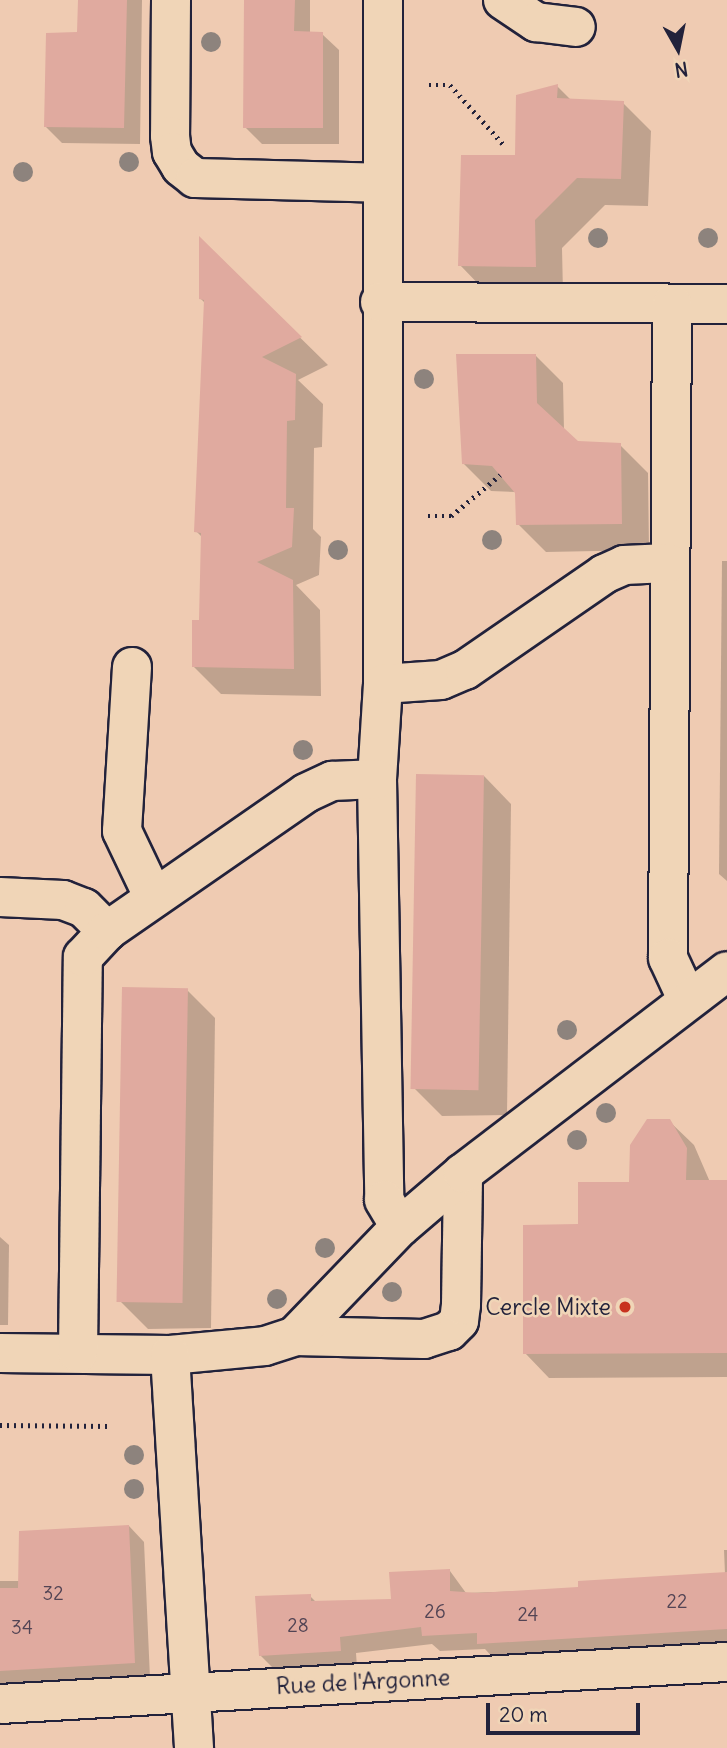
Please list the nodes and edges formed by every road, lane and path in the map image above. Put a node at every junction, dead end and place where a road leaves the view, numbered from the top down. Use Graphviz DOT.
graph roads {
  1 [pos="171,0"];
  2 [pos="383,0"];
  3 [pos="503,0"];
  4 [pos="576,27"];
  5 [pos="416,85"];
  6 [pos="504,145"];
  7 [pos="380,183"];
  8 [pos="380,302"];
  9 [pos="672,304"];
  10 [pos="727,304"];
  11 [pos="500,475"];
  12 [pos="415,515"];
  13 [pos="668,563"];
  14 [pos="132,667"];
  15 [pos="383,684"];
  16 [pos="377,779"];
  17 [pos="0,897"];
  18 [pos="154,898"];
  19 [pos="107,931"];
  20 [pos="727,971"];
  21 [pos="687,999"];
  22 [pos="463,1173"];
  23 [pos="400,1227"];
  24 [pos="295,1336"];
  25 [pos="0,1353"];
  26 [pos="78,1353"];
  27 [pos="170,1355"];
  28 [pos="0,1425"];
  29 [pos="109,1426"];
  30 [pos="727,1662"];
  31 [pos="191,1693"];
  32 [pos="0,1704"];
  33 [pos="194,1748"];
  1 -- 7 [label="street"];
  2 -- 7 [label="street"];
  3 -- 4 [label="street"];
  5 -- 6 [label="path"];
  7 -- 8 [label="street"];
  8 -- 9 [label="street"];
  8 -- 15 [label="street"];
  9 -- 10 [label="street"];
  9 -- 13 [label="street"];
  11 -- 12 [label="path"];
  13 -- 15 [label="street"];
  13 -- 21 [label="street"];
  14 -- 18 [label="street"];
  15 -- 16 [label="street"];
  16 -- 18 [label="street"];
  16 -- 23 [label="street"];
  17 -- 19 [label="street"];
  18 -- 19 [label="street"];
  19 -- 26 [label="street"];
  20 -- 21 [label="street"];
  21 -- 22 [label="street"];
  22 -- 23 [label="street"];
  22 -- 24 [label="street"];
  23 -- 24 [label="street"];
  24 -- 27 [label="street"];
  25 -- 26 [label="street"];
  26 -- 27 [label="street"];
  27 -- 31 [label="street"];
  28 -- 29 [label="path"];
  30 -- 31 [label="street, Rue de l'Argonne"];
  31 -- 32 [label="street, Rue de l'Argonne"];
  31 -- 33 [label="street"];
}
